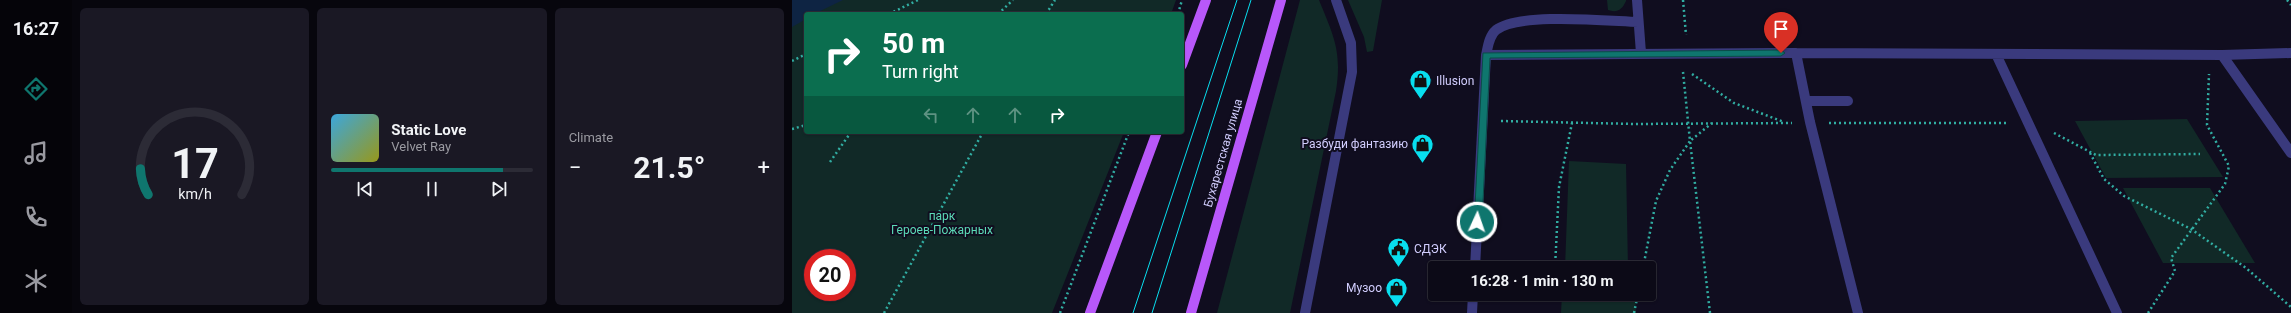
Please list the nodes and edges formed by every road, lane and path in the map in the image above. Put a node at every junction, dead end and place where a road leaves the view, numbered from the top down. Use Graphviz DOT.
graph roads {
  1 [pos="918,0"];
  2 [pos="1013,0"];
  3 [pos="1055,0"];
  4 [pos="1182,0"];
  5 [pos="1206,0"];
  6 [pos="1281,0"];
  7 [pos="1336,0"];
  8 [pos="1637,0"];
  9 [pos="1683,0"];
  10 [pos="2287,0"];
  11 [pos="2291,5"];
  12 [pos="893,12"];
  13 [pos="1000,12"];
  14 [pos="1047,12"];
  15 [pos="1179,12"];
  16 [pos="1638,22"];
  17 [pos="2291,52"];
  18 [pos="1640,53"];
  19 [pos="1679,53"];
  20 [pos="1796,53"];
  21 [pos="1996,54"];
  22 [pos="804,55"];
  23 [pos="1486,55"];
  24 [pos="2210,55"];
  25 [pos="2222,55"];
  26 [pos="1184,60"];
  27 [pos="792,61"];
  28 [pos="1806,101"];
  29 [pos="1848,101"];
  30 [pos="1482,121"];
  31 [pos="1810,122"];
  32 [pos="2027,122"];
  33 [pos="1572,123"];
  34 [pos="1712,123"];
  35 [pos="1786,123"];
  36 [pos="1689,124"];
  37 [pos="804,126"];
  38 [pos="792,129"];
  39 [pos="849,134"];
  40 [pos="981,134"];
  41 [pos="1128,134"];
  42 [pos="1156,134"];
  43 [pos="1690,141"];
  44 [pos="2089,152"];
  45 [pos="2291,153"];
  46 [pos="2200,154"];
  47 [pos="830,162"];
  48 [pos="2191,229"];
  49 [pos="1474,261"];
  50 [pos="1555,261"];
  51 [pos="1644,261"];
  52 [pos="1473,301"];
  53 [pos="1637,301"];
  54 [pos="2291,307"];
  55 [pos="884,313"];
  56 [pos="1060,313"];
  57 [pos="1090,313"];
  58 [pos="1191,313"];
  59 [pos="1305,313"];
  60 [pos="1472,313"];
  61 [pos="1634,313"];
  62 [pos="1710,313"];
  63 [pos="1858,313"];
  64 [pos="2117,313"];
  65 [pos="2148,313"];
  1 -- 12 [label="path"];
  2 -- 13 [label="path"];
  3 -- 14 [label="path"];
  4 -- 15 [label="path"];
  5 -- 26 [label="main road"];
  6 -- 58 [label="main road, Бухарестская улица"];
  7 -- 59 [label="street"];
  8 -- 16 [label="street"];
  9 -- 19 [label="path"];
  10 -- 11 [label="path"];
  16 -- 18 [label="street"];
  16 -- 23 [label="street"];
  17 -- 25 [label="street"];
  18 -- 19 [label="street"];
  18 -- 23 [label="street"];
  19 -- 20 [label="street"];
  20 -- 21 [label="street"];
  20 -- 28 [label="street"];
  21 -- 24 [label="street"];
  21 -- 32 [label="street"];
  22 -- 27 [label="path"];
  23 -- 30 [label="street"];
  24 -- 25 [label="street"];
  24 -- 48 [label="path"];
  25 -- 45 [label="street"];
  28 -- 29 [label="street"];
  28 -- 31 [label="street"];
  30 -- 33 [label="path"];
  30 -- 49 [label="street"];
  31 -- 32 [label="path"];
  31 -- 35 [label="path"];
  31 -- 63 [label="street"];
  32 -- 44 [label="path"];
  32 -- 64 [label="street"];
  33 -- 36 [label="path"];
  33 -- 50 [label="path"];
  34 -- 35 [label="path"];
  34 -- 36 [label="path"];
  34 -- 43 [label="path"];
  35 -- 36 [label="path"];
  36 -- 43 [label="path"];
  37 -- 38 [label="path"];
  39 -- 47 [label="path"];
  40 -- 55 [label="path"];
  41 -- 56 [label="path"];
  42 -- 57 [label="main road"];
  43 -- 51 [label="path"];
  43 -- 62 [label="path"];
  44 -- 46 [label="path"];
  44 -- 48 [label="path"];
  48 -- 54 [label="path"];
  48 -- 65 [label="path"];
  52 -- 60 [label="street"];
  53 -- 61 [label="path"];
}
